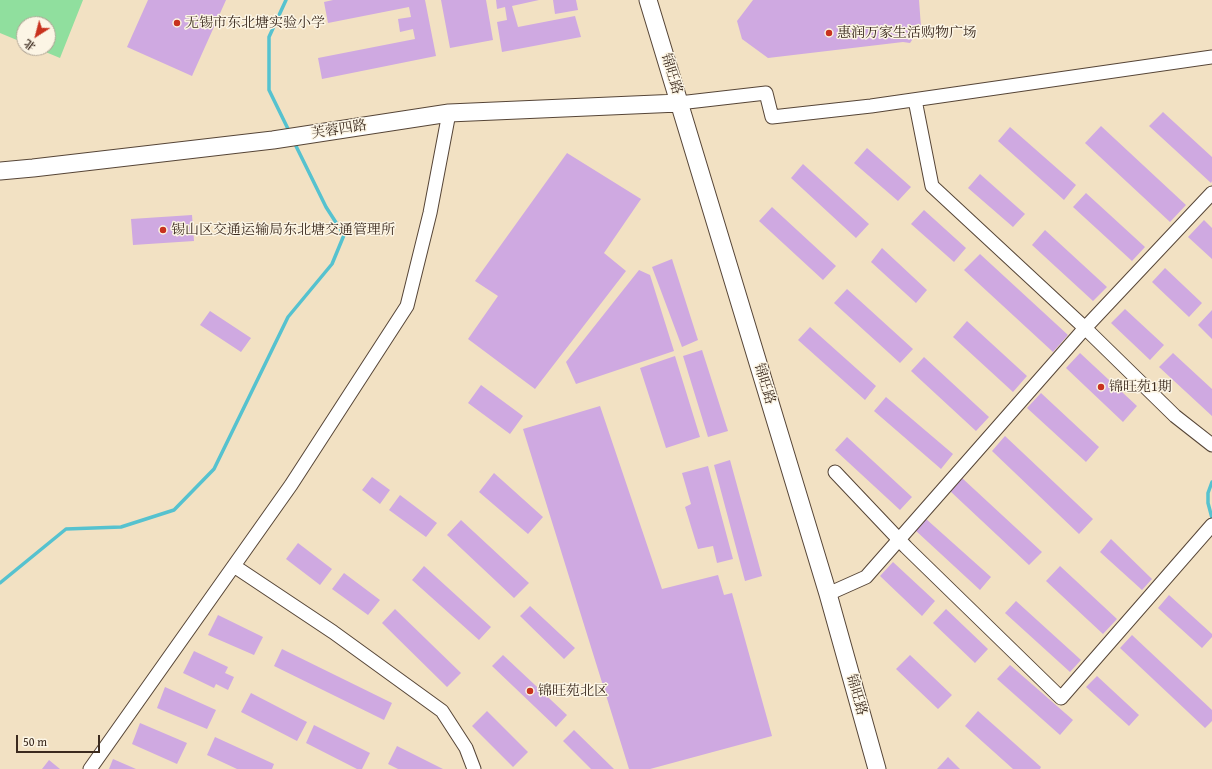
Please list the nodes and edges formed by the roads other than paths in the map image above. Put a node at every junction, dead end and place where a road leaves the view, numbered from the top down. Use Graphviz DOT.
graph roads {
  1 [pos="648,0"];
  2 [pos="1212,57"];
  3 [pos="915,100"];
  4 [pos="679,103"];
  5 [pos="449,114"];
  6 [pos="0,171"];
  7 [pos="1212,193"];
  8 [pos="1085,328"];
  9 [pos="1212,445"];
  10 [pos="835,472"];
  11 [pos="1208,529"];
  12 [pos="899,540"];
  13 [pos="234,566"];
  14 [pos="828,594"];
  15 [pos="90,769"];
  16 [pos="474,769"];
  17 [pos="877,769"];
  1 -- 4 [label="street, 锦旺路"];
  2 -- 3 [label="street"];
  3 -- 4 [label="street"];
  3 -- 8 [label="street"];
  4 -- 5 [label="street, 芙蓉四路"];
  4 -- 14 [label="street, 锦旺路"];
  5 -- 6 [label="street, 芙蓉四路"];
  5 -- 13 [label="street"];
  7 -- 8 [label="street"];
  8 -- 9 [label="street"];
  8 -- 12 [label="street"];
  10 -- 12 [label="street"];
  11 -- 12 [label="street"];
  12 -- 14 [label="street"];
  13 -- 15 [label="street"];
  13 -- 16 [label="street"];
  14 -- 17 [label="street, 锦旺路"];
}
